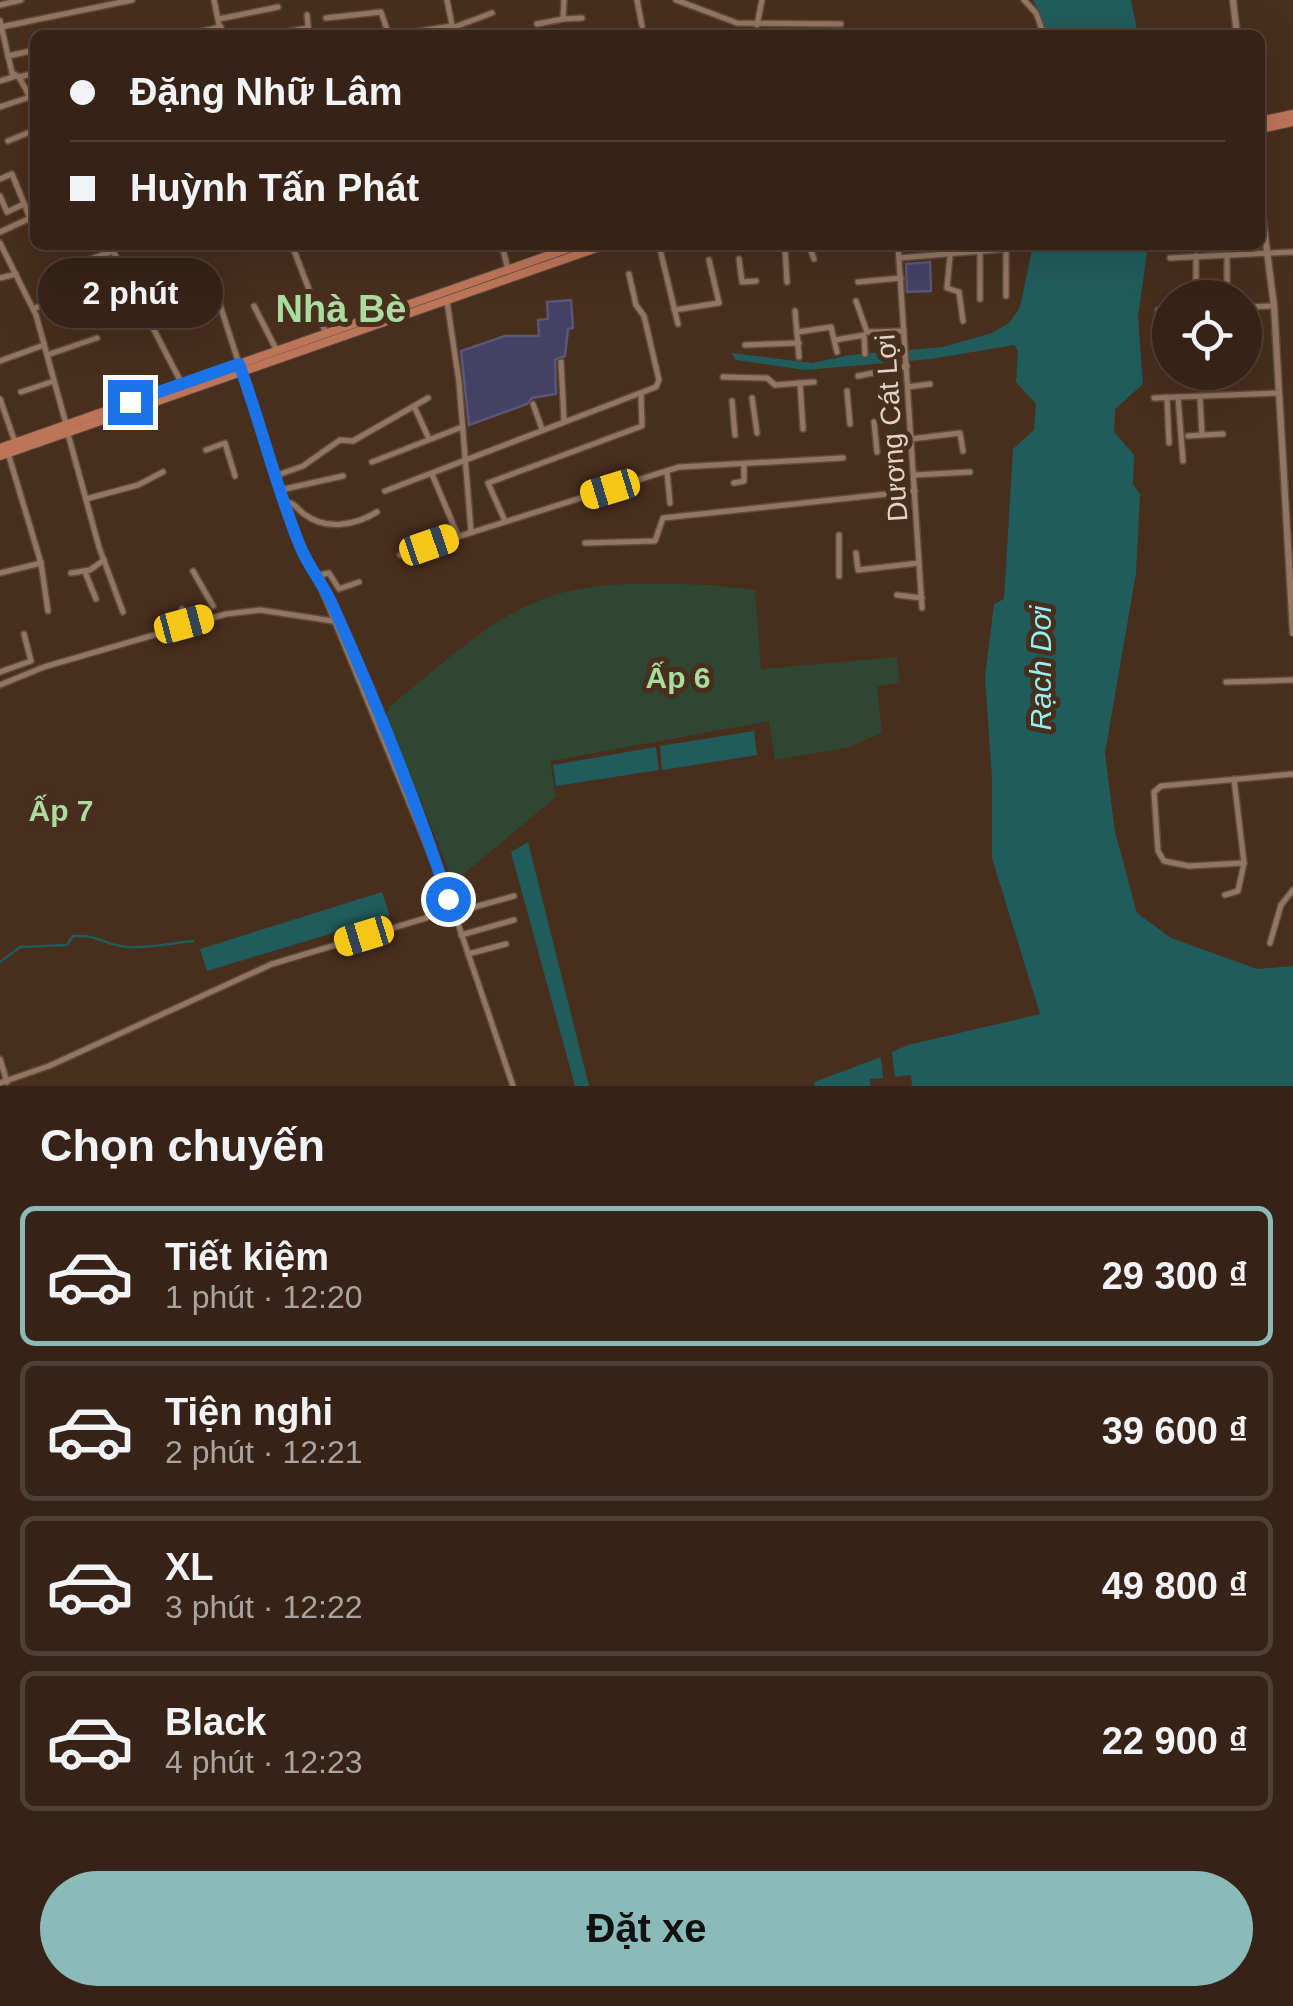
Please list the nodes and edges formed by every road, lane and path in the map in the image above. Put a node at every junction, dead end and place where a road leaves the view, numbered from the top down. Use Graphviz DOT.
graph roads {
  1 [pos="21,0"];
  2 [pos="132,0"];
  3 [pos="214,0"];
  4 [pos="447,0"];
  5 [pos="564,0"];
  6 [pos="637,0"];
  7 [pos="676,0"];
  8 [pos="762,0"];
  9 [pos="1024,0"];
  10 [pos="1233,0"];
  11 [pos="0,5"];
  12 [pos="278,7"];
  13 [pos="492,13"];
  14 [pos="307,14"];
  15 [pos="326,18"];
  16 [pos="582,18"];
  17 [pos="563,19"];
  18 [pos="737,23"];
  19 [pos="536,24"];
  20 [pos="841,24"];
  21 [pos="757,25"];
  22 [pos="642,26"];
  23 [pos="220,27"];
  24 [pos="1,28"];
  25 [pos="453,29"];
  26 [pos="308,30"];
  27 [pos="390,30"];
  28 [pos="736,30"];
  29 [pos="1042,30"];
  30 [pos="1237,30"];
  31 [pos="30,51"];
  32 [pos="8,56"];
  33 [pos="30,74"];
  34 [pos="18,76"];
  35 [pos="0,82"];
  36 [pos="30,97"];
  37 [pos="0,107"];
  38 [pos="1293,114"];
  39 [pos="1265,120"];
  40 [pos="1293,122"];
  41 [pos="1265,129"];
  42 [pos="30,132"];
  43 [pos="8,141"];
  44 [pos="0,179"];
  45 [pos="0,196"];
  46 [pos="24,204"];
  47 [pos="30,214"];
  48 [pos="30,218"];
  49 [pos="1265,229"];
  50 [pos="0,232"];
  51 [pos="0,243"];
  52 [pos="107,250"];
  53 [pos="112,250"];
  54 [pos="294,250"];
  55 [pos="503,250"];
  56 [pos="560,250"];
  57 [pos="589,250"];
  58 [pos="660,250"];
  59 [pos="785,250"];
  60 [pos="811,250"];
  61 [pos="898,250"];
  62 [pos="980,250"];
  63 [pos="1006,250"];
  64 [pos="954,251"];
  65 [pos="1293,252"];
  66 [pos="1269,253"];
  67 [pos="1228,255"];
  68 [pos="1196,256"];
  69 [pos="899,258"];
  70 [pos="1170,258"];
  71 [pos="739,259"];
  72 [pos="814,259"];
  73 [pos="709,260"];
  74 [pos="69,267"];
  75 [pos="508,270"];
  76 [pos="16,274"];
  77 [pos="628,274"];
  78 [pos="0,278"];
  79 [pos="900,278"];
  80 [pos="212,280"];
  81 [pos="1196,280"];
  82 [pos="1227,280"];
  83 [pos="756,281"];
  84 [pos="787,282"];
  85 [pos="858,282"];
  86 [pos="157,288"];
  87 [pos="74,291"];
  88 [pos="445,296"];
  89 [pos="1006,296"];
  90 [pos="312,297"];
  91 [pos="138,299"];
  92 [pos="980,299"];
  93 [pos="856,301"];
  94 [pos="292,303"];
  95 [pos="254,306"];
  96 [pos="1262,306"];
  97 [pos="1274,306"];
  98 [pos="34,310"];
  99 [pos="674,310"];
  100 [pos="795,312"];
  101 [pos="963,321"];
  102 [pos="678,324"];
  103 [pos="904,331"];
  104 [pos="798,332"];
  105 [pos="326,334"];
  106 [pos="97,338"];
  107 [pos="835,340"];
  108 [pos="799,343"];
  109 [pos="44,345"];
  110 [pos="745,345"];
  111 [pos="276,351"];
  112 [pos="837,352"];
  113 [pos="865,354"];
  114 [pos="47,355"];
  115 [pos="799,357"];
  116 [pos="0,361"];
  117 [pos="561,362"];
  118 [pos="907,365"];
  119 [pos="240,368"];
  120 [pos="858,376"];
  121 [pos="723,377"];
  122 [pos="54,381"];
  123 [pos="814,382"];
  124 [pos="800,383"];
  125 [pos="182,384"];
  126 [pos="930,384"];
  127 [pos="908,386"];
  128 [pos="847,391"];
  129 [pos="21,392"];
  130 [pos="641,393"];
  131 [pos="1279,393"];
  132 [pos="1167,397"];
  133 [pos="1178,397"];
  134 [pos="1200,397"];
  135 [pos="428,398"];
  136 [pos="752,398"];
  137 [pos="1154,398"];
  138 [pos="0,400"];
  139 [pos="732,401"];
  140 [pos="533,404"];
  141 [pos="414,406"];
  142 [pos="564,420"];
  143 [pos="874,422"];
  144 [pos="850,424"];
  145 [pos="463,427"];
  146 [pos="67,428"];
  147 [pos="542,429"];
  148 [pos="802,429"];
  149 [pos="757,433"];
  150 [pos="1223,434"];
  151 [pos="736,435"];
  152 [pos="1202,435"];
  153 [pos="1188,436"];
  154 [pos="429,439"];
  155 [pos="911,440"];
  156 [pos="15,442"];
  157 [pos="1169,443"];
  158 [pos="206,450"];
  159 [pos="963,451"];
  160 [pos="3,452"];
  161 [pos="876,452"];
  162 [pos="843,458"];
  163 [pos="466,459"];
  164 [pos="1183,461"];
  165 [pos="372,462"];
  166 [pos="744,466"];
  167 [pos="163,472"];
  168 [pos="666,472"];
  169 [pos="970,472"];
  170 [pos="432,473"];
  171 [pos="914,475"];
  172 [pos="235,476"];
  173 [pos="276,476"];
  174 [pos="342,476"];
  175 [pos="734,483"];
  176 [pos="280,490"];
  177 [pos="385,491"];
  178 [pos="915,492"];
  179 [pos="86,499"];
  180 [pos="284,502"];
  181 [pos="670,503"];
  182 [pos="377,512"];
  183 [pos="505,521"];
  184 [pos="471,531"];
  185 [pos="839,535"];
  186 [pos="458,536"];
  187 [pos="585,542"];
  188 [pos="856,553"];
  189 [pos="400,555"];
  190 [pos="104,560"];
  191 [pos="920,563"];
  192 [pos="40,564"];
  193 [pos="1291,564"];
  194 [pos="193,571"];
  195 [pos="85,572"];
  196 [pos="0,573"];
  197 [pos="72,574"];
  198 [pos="314,576"];
  199 [pos="838,576"];
  200 [pos="359,582"];
  201 [pos="322,589"];
  202 [pos="896,594"];
  203 [pos="922,598"];
  204 [pos="96,599"];
  205 [pos="211,603"];
  206 [pos="922,608"];
  207 [pos="48,611"];
  208 [pos="124,612"];
  209 [pos="1292,615"];
  210 [pos="332,621"];
  211 [pos="1293,633"];
  212 [pos="24,634"];
  213 [pos="0,672"];
  214 [pos="1293,680"];
  215 [pos="1226,682"];
  216 [pos="0,685"];
  217 [pos="1293,774"];
  218 [pos="1234,780"];
  219 [pos="1244,863"];
  220 [pos="442,882"];
  221 [pos="1293,890"];
  222 [pos="1225,894"];
  223 [pos="514,896"];
  224 [pos="448,899"];
  225 [pos="453,914"];
  226 [pos="514,920"];
  227 [pos="460,935"];
  228 [pos="1270,943"];
  229 [pos="506,944"];
  230 [pos="468,954"];
  231 [pos="0,1059"];
  232 [pos="4,1082"];
  233 [pos="514,1086"];
  1 -- 11 [label="street"];
  2 -- 24 [label="street"];
  3 -- 23 [label="street"];
  4 -- 25 [label="street"];
  5 -- 17 [label="street"];
  6 -- 22 [label="street"];
  7 -- 18 [label="street"];
  8 -- 21 [label="street"];
  9 -- 29 [label="street"];
  10 -- 30 [label="street"];
  12 -- 23 [label="street"];
  13 -- 25 [label="street"];
  14 -- 26 [label="street"];
  15 -- 27 [label="street"];
  16 -- 17 [label="street"];
  17 -- 19 [label="street"];
  18 -- 21 [label="street"];
  18 -- 28 [label="street"];
  20 -- 21 [label="street"];
  24 -- 32 [label="street"];
  31 -- 32 [label="street"];
  32 -- 34 [label="street"];
  33 -- 34 [label="street"];
  34 -- 35 [label="street"];
  34 -- 36 [label="street"];
  36 -- 37 [label="street"];
  38 -- 39 [label="main road"];
  40 -- 41 [label="main road"];
  42 -- 43 [label="street"];
  44 -- 46 [label="street"];
  45 -- 46 [label="street"];
  46 -- 47 [label="street"];
  48 -- 50 [label="street"];
  49 -- 66 [label="street"];
  51 -- 76 [label="street"];
  52 -- 74 [label="street"];
  53 -- 91 [label="street"];
  54 -- 90 [label="street"];
  55 -- 75 [label="street"];
  56 -- 75 [label="main road"];
  57 -- 88 [label="main road"];
  58 -- 99 [label="street"];
  59 -- 84 [label="street"];
  60 -- 72 [label="street"];
  61 -- 69 [label="street, Dương Cát Lợi"];
  62 -- 92 [label="street"];
  63 -- 89 [label="street"];
  64 -- 69 [label="street"];
  64 -- 101 [label="street"];
  65 -- 66 [label="street"];
  66 -- 67 [label="street"];
  66 -- 97 [label="street"];
  67 -- 68 [label="street"];
  67 -- 82 [label="street"];
  68 -- 70 [label="street"];
  68 -- 81 [label="street"];
  69 -- 79 [label="street, Dương Cát Lợi"];
  71 -- 83 [label="street"];
  73 -- 99 [label="street"];
  75 -- 88 [label="main road"];
  76 -- 78 [label="street"];
  76 -- 98 [label="street"];
  77 -- 130 [label="street"];
  79 -- 85 [label="street"];
  79 -- 103 [label="street, Dương Cát Lợi"];
  80 -- 119 [label="street"];
  86 -- 91 [label="street"];
  87 -- 98 [label="street"];
  88 -- 105 [label="main road"];
  88 -- 119 [label="main road"];
  88 -- 145 [label="street"];
  90 -- 94 [label="street"];
  90 -- 105 [label="street"];
  91 -- 125 [label="street"];
  93 -- 103 [label="street"];
  95 -- 111 [label="street"];
  96 -- 97 [label="street"];
  97 -- 131 [label="street"];
  98 -- 109 [label="street"];
  99 -- 102 [label="street"];
  100 -- 104 [label="street"];
  103 -- 118 [label="street, Dương Cát Lợi"];
  104 -- 107 [label="street"];
  104 -- 108 [label="street"];
  105 -- 111 [label="main road"];
  106 -- 114 [label="street"];
  107 -- 112 [label="street"];
  107 -- 113 [label="street"];
  108 -- 110 [label="street"];
  108 -- 115 [label="street"];
  109 -- 114 [label="street"];
  109 -- 116 [label="street"];
  111 -- 119 [label="main road"];
  114 -- 122 [label="street"];
  117 -- 142 [label="street"];
  118 -- 120 [label="street"];
  118 -- 127 [label="street, Dương Cát Lợi"];
  119 -- 125 [label="main road"];
  119 -- 146 [label="main road"];
  119 -- 173 [label="street"];
  121 -- 124 [label="street"];
  122 -- 129 [label="street"];
  122 -- 146 [label="street"];
  123 -- 124 [label="street"];
  124 -- 148 [label="street"];
  125 -- 146 [label="main road"];
  126 -- 127 [label="street"];
  127 -- 155 [label="street, Dương Cát Lợi"];
  128 -- 144 [label="street"];
  130 -- 142 [label="street"];
  130 -- 183 [label="street"];
  131 -- 134 [label="street"];
  131 -- 193 [label="street"];
  132 -- 133 [label="street"];
  132 -- 137 [label="street"];
  132 -- 157 [label="street"];
  133 -- 134 [label="street"];
  133 -- 164 [label="street"];
  134 -- 152 [label="street"];
  135 -- 141 [label="street"];
  136 -- 149 [label="street"];
  138 -- 156 [label="street"];
  139 -- 151 [label="street"];
  140 -- 147 [label="street"];
  141 -- 154 [label="street"];
  141 -- 173 [label="street"];
  142 -- 147 [label="street"];
  143 -- 161 [label="street"];
  145 -- 154 [label="street"];
  145 -- 163 [label="street"];
  146 -- 156 [label="main road"];
  146 -- 160 [label="main road"];
  146 -- 179 [label="street"];
  147 -- 163 [label="street"];
  150 -- 152 [label="street"];
  152 -- 153 [label="street"];
  154 -- 165 [label="street"];
  155 -- 159 [label="street"];
  155 -- 171 [label="street, Dương Cát Lợi"];
  156 -- 160 [label="main road"];
  158 -- 172 [label="street"];
  160 -- 192 [label="street"];
  162 -- 166 [label="street"];
  163 -- 170 [label="street"];
  163 -- 184 [label="street"];
  166 -- 168 [label="street"];
  166 -- 175 [label="street"];
  167 -- 179 [label="street"];
  168 -- 181 [label="street"];
  168 -- 183 [label="street"];
  169 -- 171 [label="street"];
  170 -- 177 [label="street"];
  170 -- 186 [label="street"];
  171 -- 178 [label="street, Dương Cát Lợi"];
  173 -- 176 [label="street"];
  174 -- 176 [label="street"];
  176 -- 180 [label="street"];
  178 -- 187 [label="street"];
  178 -- 191 [label="street, Dương Cát Lợi"];
  179 -- 190 [label="street"];
  180 -- 182 [label="street"];
  180 -- 198 [label="street"];
  183 -- 184 [label="street"];
  184 -- 186 [label="street"];
  185 -- 199 [label="street"];
  186 -- 189 [label="street"];
  188 -- 191 [label="street"];
  190 -- 195 [label="street"];
  190 -- 208 [label="street"];
  191 -- 203 [label="street, Dương Cát Lợi"];
  192 -- 196 [label="street"];
  192 -- 207 [label="street"];
  193 -- 209 [label="street"];
  194 -- 205 [label="street"];
  195 -- 197 [label="street"];
  195 -- 204 [label="street"];
  198 -- 200 [label="street"];
  198 -- 201 [label="street"];
  201 -- 210 [label="street"];
  201 -- 220 [label="street"];
  202 -- 203 [label="street"];
  203 -- 206 [label="street, Dương Cát Lợi"];
  209 -- 211 [label="street"];
  210 -- 216 [label="street"];
  210 -- 220 [label="street"];
  212 -- 213 [label="street"];
  214 -- 215 [label="street"];
  217 -- 218 [label="street"];
  218 -- 219 [label="street"];
  218 -- 219 [label="street"];
  219 -- 222 [label="street"];
  220 -- 224 [label="street"];
  221 -- 228 [label="street"];
  223 -- 225 [label="street"];
  224 -- 225 [label="street"];
  224 -- 232 [label="street"];
  225 -- 227 [label="street"];
  226 -- 227 [label="street"];
  227 -- 230 [label="street"];
  229 -- 230 [label="street"];
  230 -- 233 [label="street"];
  231 -- 232 [label="street"];
}
